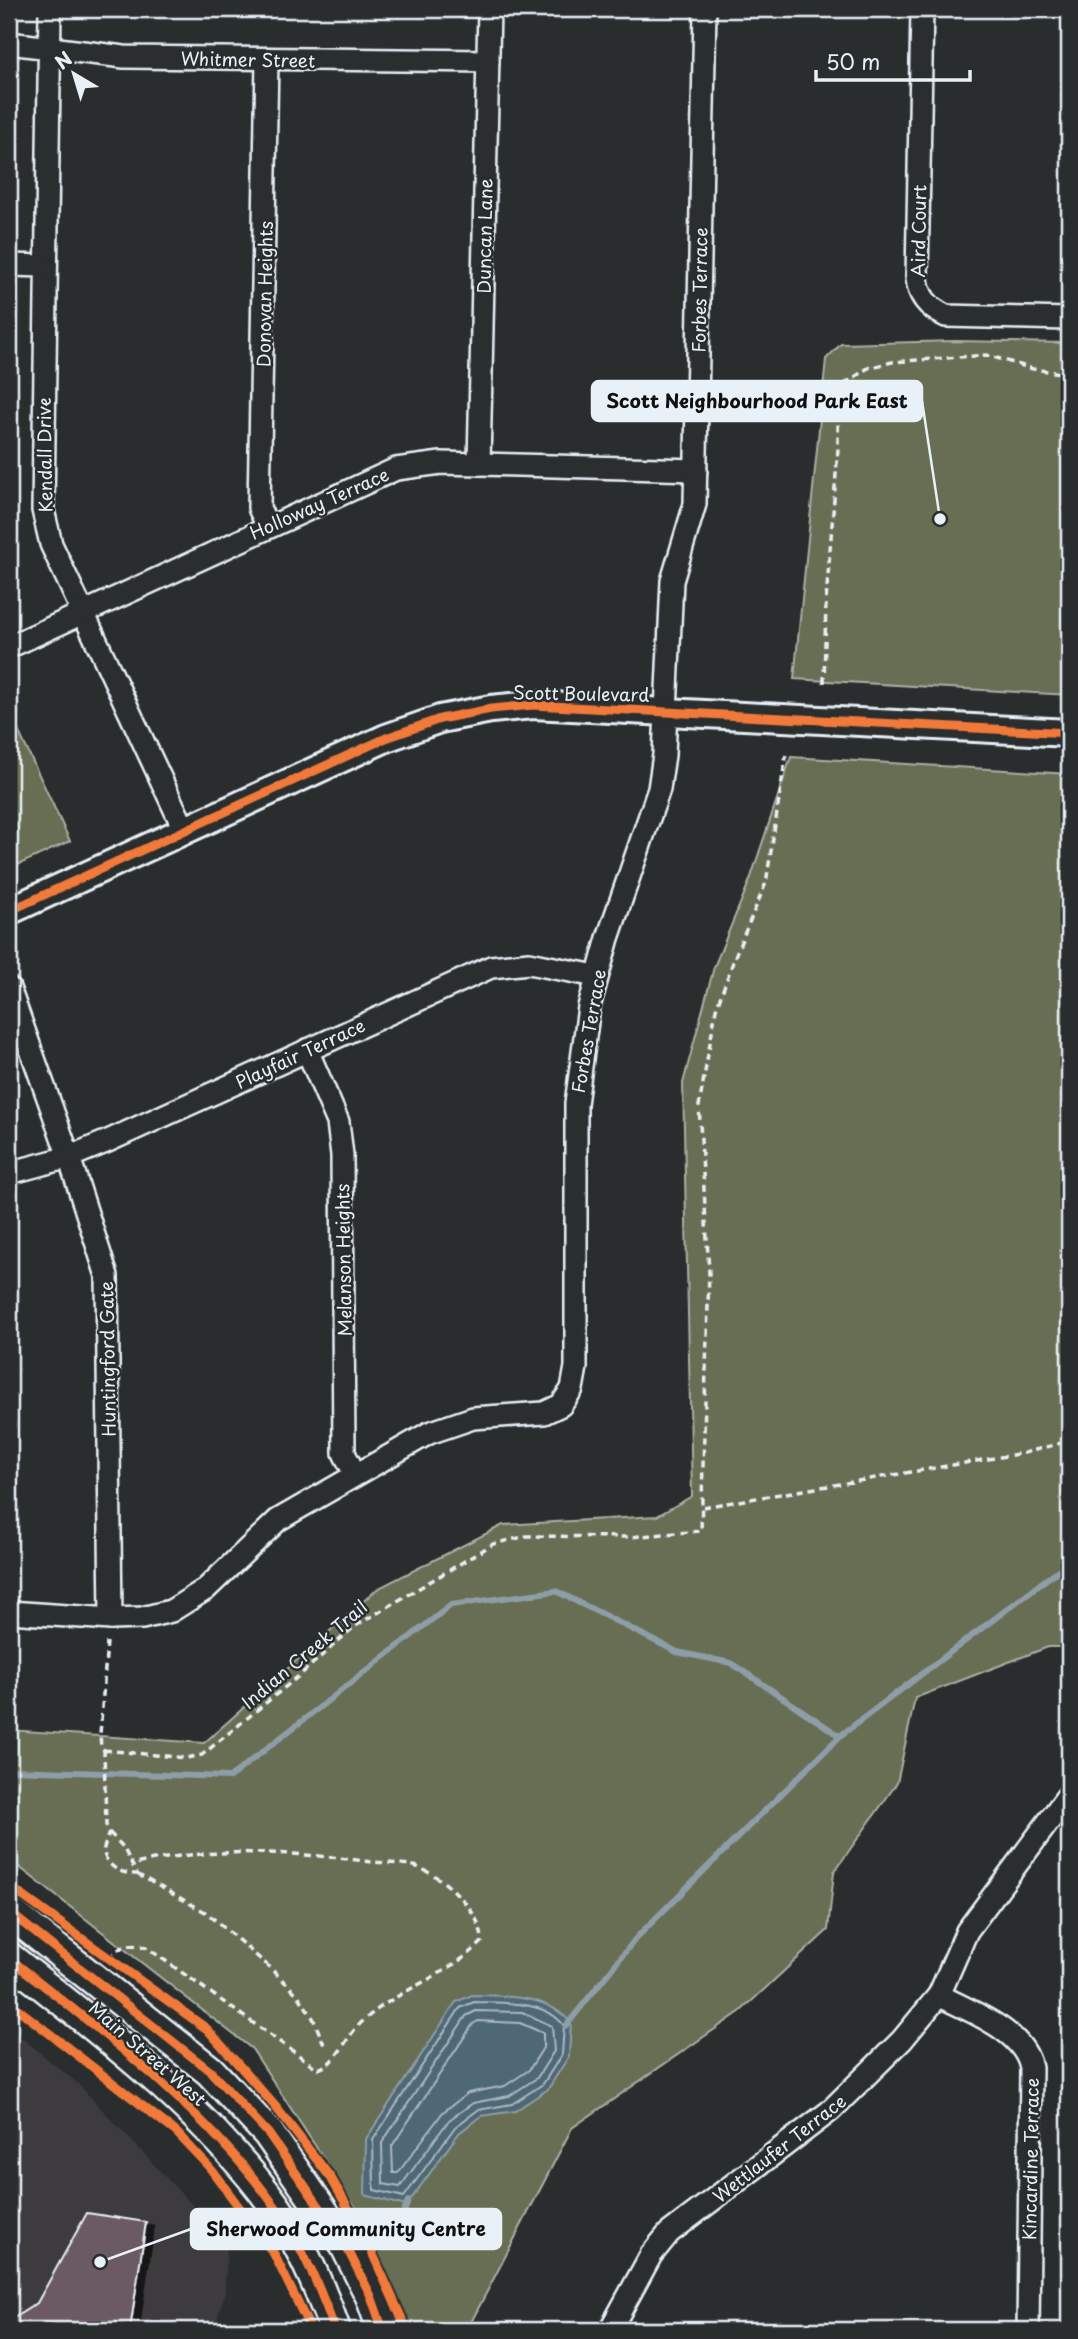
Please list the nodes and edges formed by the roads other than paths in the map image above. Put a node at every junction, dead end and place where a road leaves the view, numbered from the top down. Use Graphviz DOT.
graph roads {
  1 [pos="50,9"];
  2 [pos="489,9"];
  3 [pos="705,9"];
  4 [pos="922,9"];
  5 [pos="9,43"];
  6 [pos="50,48"];
  7 [pos="267,59"];
  8 [pos="488,61"];
  9 [pos="9,265"];
  10 [pos="45,266"];
  11 [pos="1069,319"];
  12 [pos="480,464"];
  13 [pos="696,470"];
  14 [pos="268,527"];
  15 [pos="83,613"];
  16 [pos="9,647"];
  17 [pos="666,710"];
  18 [pos="1069,733"];
  19 [pos="185,831"];
  20 [pos="9,911"];
  21 [pos="596,976"];
  22 [pos="9,988"];
  23 [pos="307,1050"];
  24 [pos="69,1157"];
  25 [pos="9,1173"];
  26 [pos="355,1474"];
  27 [pos="9,1612"];
  28 [pos="111,1619"];
  29 [pos="1069,1794"];
  30 [pos="9,1912"];
  31 [pos="9,1958"];
  32 [pos="939,1994"];
  33 [pos="335,2330"];
  34 [pos="383,2330"];
  35 [pos="610,2330"];
  36 [pos="1028,2330"];
  1 -- 6 [label="street, Kendall Drive"];
  2 -- 8 [label="street, Duncan Lane"];
  3 -- 13 [label="street, Forbes Terrace"];
  4 -- 11 [label="street, Aird Court"];
  5 -- 6 [label="street, Whitmer Street"];
  6 -- 7 [label="street, Whitmer Street"];
  6 -- 10 [label="street, Kendall Drive"];
  7 -- 8 [label="street, Whitmer Street"];
  7 -- 14 [label="street, Donovan Heights"];
  8 -- 12 [label="street, Duncan Lane"];
  9 -- 10 [label="street"];
  10 -- 15 [label="street, Kendall Drive"];
  12 -- 13 [label="street, Holloway Terrace"];
  12 -- 14 [label="street, Holloway Terrace"];
  13 -- 17 [label="street, Forbes Terrace"];
  14 -- 15 [label="street, Holloway Terrace"];
  15 -- 16 [label="street, Holloway Terrace"];
  15 -- 19 [label="street, Kendall Drive"];
  17 -- 18 [label="street, Scott Boulevard"];
  17 -- 19 [label="street, Scott Boulevard"];
  17 -- 21 [label="street, Forbes Terrace"];
  19 -- 20 [label="street, Scott Boulevard"];
  21 -- 23 [label="street, Playfair Terrace"];
  21 -- 26 [label="street, Forbes Terrace"];
  22 -- 24 [label="street, Huntingford Gate"];
  23 -- 24 [label="street, Playfair Terrace"];
  23 -- 26 [label="street, Melanson Heights"];
  24 -- 25 [label="street, Playfair Terrace"];
  24 -- 28 [label="street, Huntingford Gate"];
  26 -- 28 [label="street, Forbes Terrace"];
  27 -- 28 [label="street, Forbes Terrace"];
  29 -- 32 [label="street, Wettlaufer Terrace"];
  30 -- 34 [label="main road, Main Street West"];
  31 -- 33 [label="main road, Main Street West"];
  32 -- 35 [label="street, Wettlaufer Terrace"];
  32 -- 36 [label="street, Kincardine Terrace"];
}
